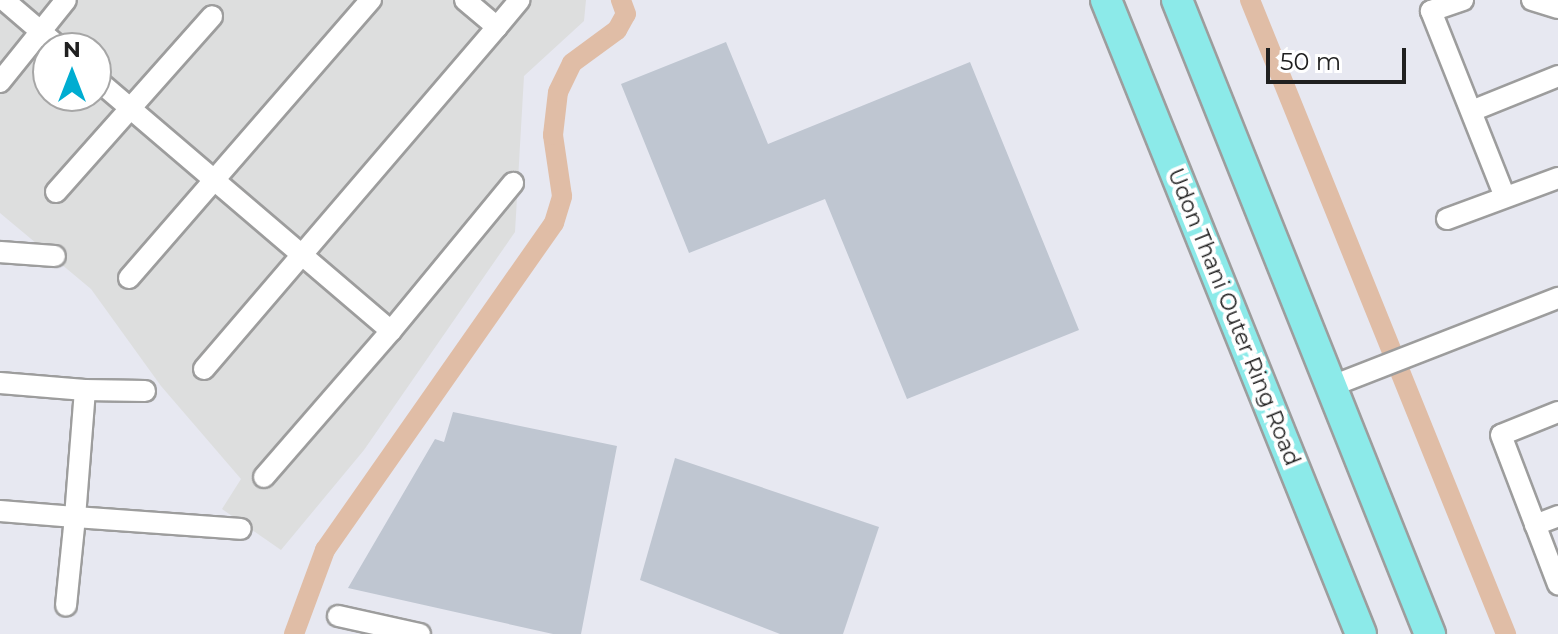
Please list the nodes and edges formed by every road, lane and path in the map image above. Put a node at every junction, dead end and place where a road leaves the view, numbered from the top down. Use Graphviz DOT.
graph roads {
  1 [pos="4,0"];
  2 [pos="66,0"];
  3 [pos="371,0"];
  4 [pos="465,0"];
  5 [pos="520,0"];
  6 [pos="1106,0"];
  7 [pos="1177,0"];
  8 [pos="1463,0"];
  9 [pos="1532,0"];
  10 [pos="1558,8"];
  11 [pos="212,16"];
  12 [pos="497,27"];
  13 [pos="41,32"];
  14 [pos="32,43"];
  15 [pos="1558,76"];
  16 [pos="0,82"];
  17 [pos="112,93"];
  18 [pos="129,107"];
  19 [pos="1474,110"];
  20 [pos="1558,178"];
  21 [pos="215,181"];
  22 [pos="513,183"];
  23 [pos="56,192"];
  24 [pos="1505,197"];
  25 [pos="1447,219"];
  26 [pos="0,252"];
  27 [pos="55,256"];
  28 [pos="304,257"];
  29 [pos="129,278"];
  30 [pos="1558,298"];
  31 [pos="391,331"];
  32 [pos="204,369"];
  33 [pos="0,383"];
  34 [pos="1332,386"];
  35 [pos="85,390"];
  36 [pos="145,391"];
  37 [pos="1558,412"];
  38 [pos="264,477"];
  39 [pos="0,511"];
  40 [pos="1558,516"];
  41 [pos="75,517"];
  42 [pos="1535,525"];
  43 [pos="241,529"];
  44 [pos="1558,584"];
  45 [pos="66,606"];
  46 [pos="338,616"];
  47 [pos="420,634"];
  48 [pos="1361,634"];
  49 [pos="1430,634"];
  1 -- 13 [label="street"];
  2 -- 13 [label="street"];
  3 -- 21 [label="street"];
  4 -- 12 [label="street"];
  5 -- 12 [label="street"];
  6 -- 48 [label="highway, Udon Thani Outer Ring Road"];
  7 -- 34 [label="highway"];
  8 -- 19 [label="street"];
  9 -- 10 [label="street"];
  11 -- 18 [label="street"];
  12 -- 28 [label="street"];
  14 -- 16 [label="street"];
  15 -- 19 [label="street"];
  17 -- 18 [label="street"];
  18 -- 21 [label="street"];
  18 -- 23 [label="street"];
  19 -- 24 [label="street"];
  20 -- 24 [label="street"];
  21 -- 28 [label="street"];
  21 -- 29 [label="street"];
  22 -- 31 [label="street"];
  24 -- 25 [label="street"];
  26 -- 27 [label="street"];
  28 -- 31 [label="street"];
  28 -- 32 [label="street"];
  30 -- 34 [label="street"];
  31 -- 38 [label="street"];
  33 -- 35 [label="street"];
  34 -- 49 [label="highway"];
  35 -- 36 [label="street"];
  35 -- 41 [label="street"];
  37 -- 42 [label="street"];
  39 -- 41 [label="street"];
  40 -- 42 [label="street"];
  41 -- 43 [label="street"];
  41 -- 45 [label="street"];
  42 -- 44 [label="street"];
  46 -- 47 [label="street"];
}
